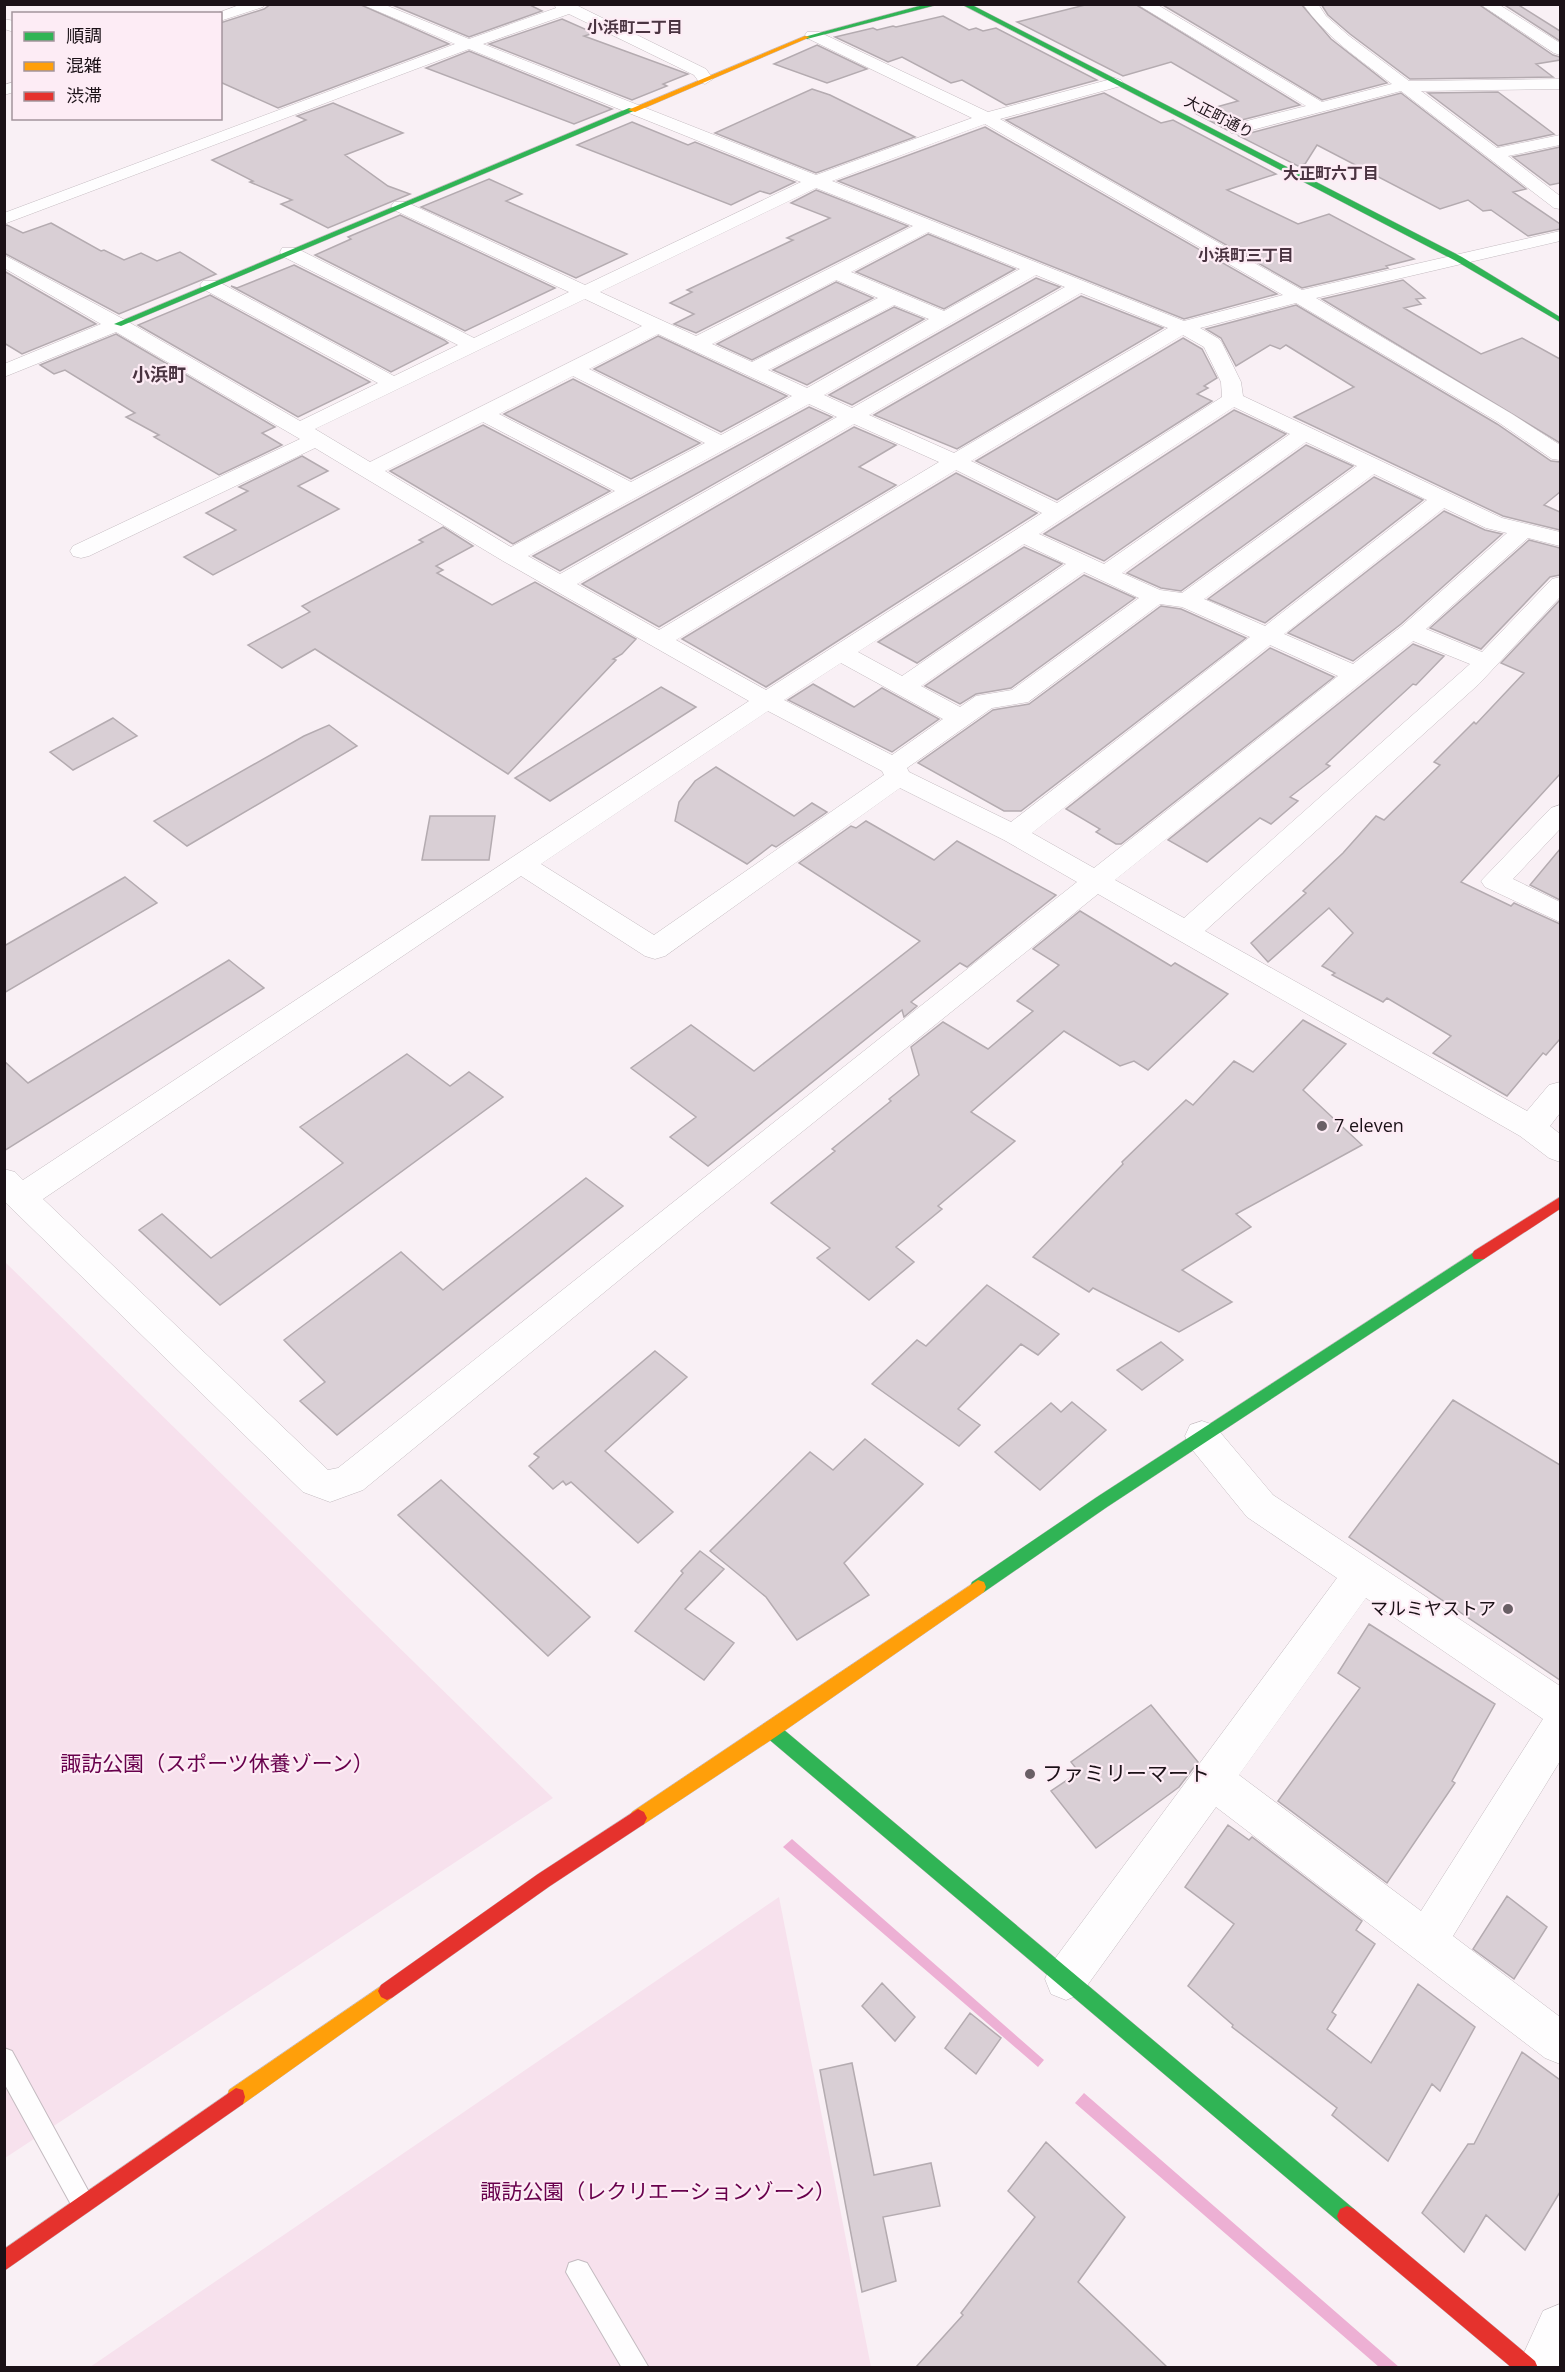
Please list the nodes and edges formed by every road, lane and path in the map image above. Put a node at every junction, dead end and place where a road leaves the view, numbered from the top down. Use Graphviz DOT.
graph roads {
  1 [pos="258,4"];
  2 [pos="368,4"];
  3 [pos="937,4"];
  4 [pos="964,4"];
  5 [pos="992,4"];
  6 [pos="1144,4"];
  7 [pos="1310,4"];
  8 [pos="1487,4"];
  9 [pos="564,7"];
  10 [pos="222,16"];
  11 [pos="813,35"];
  12 [pos="468,44"];
  13 [pos="1560,50"];
  14 [pos="705,79"];
  15 [pos="1115,82"];
  16 [pos="1560,84"];
  17 [pos="1402,86"];
  18 [pos="1195,107"];
  19 [pos="1321,108"];
  20 [pos="635,109"];
  21 [pos="986,118"];
  22 [pos="1232,126"];
  23 [pos="1258,140"];
  24 [pos="1560,140"];
  25 [pos="1494,154"];
  26 [pos="814,182"];
  27 [pos="1560,204"];
  28 [pos="400,206"];
  29 [pos="4,219"];
  30 [pos="927,226"];
  31 [pos="1560,236"];
  32 [pos="1460,251"];
  33 [pos="289,252"];
  34 [pos="1482,254"];
  35 [pos="4,260"];
  36 [pos="1502,265"];
  37 [pos="1035,268"];
  38 [pos="836,273"];
  39 [pos="210,285"];
  40 [pos="1080,286"];
  41 [pos="585,291"];
  42 [pos="1299,296"];
  43 [pos="894,297"];
  44 [pos="945,319"];
  45 [pos="1560,320"];
  46 [pos="118,324"];
  47 [pos="658,326"];
  48 [pos="1184,327"];
  49 [pos="696,344"];
  50 [pos="473,345"];
  51 [pos="572,369"];
  52 [pos="753,370"];
  53 [pos="4,371"];
  54 [pos="394,384"];
  55 [pos="808,396"];
  56 [pos="1233,399"];
  57 [pos="482,413"];
  58 [pos="853,416"];
  59 [pos="1305,433"];
  60 [pos="307,434"];
  61 [pos="721,443"];
  62 [pos="1560,454"];
  63 [pos="955,461"];
  64 [pos="1372,465"];
  65 [pos="369,471"];
  66 [pos="631,491"];
  67 [pos="1443,498"];
  68 [pos="1058,512"];
  69 [pos="1523,531"];
  70 [pos="1021,534"];
  71 [pos="1560,539"];
  72 [pos="81,551"];
  73 [pos="511,556"];
  74 [pos="1083,563"];
  75 [pos="1105,574"];
  76 [pos="560,584"];
  77 [pos="1560,584"];
  78 [pos="1155,597"];
  79 [pos="1187,600"];
  80 [pos="1410,631"];
  81 [pos="1268,636"];
  82 [pos="660,640"];
  83 [pos="841,653"];
  84 [pos="1486,662"];
  85 [pos="1354,674"];
  86 [pos="903,687"];
  87 [pos="767,700"];
  88 [pos="959,717"];
  89 [pos="895,772"];
  90 [pos="1560,814"];
  91 [pos="1013,834"];
  92 [pos="520,863"];
  93 [pos="1095,882"];
  94 [pos="1560,913"];
  95 [pos="1186,932"];
  96 [pos="1560,1093"];
  97 [pos="1531,1128"];
  98 [pos="1560,1150"];
  99 [pos="13,1189"];
  100 [pos="1560,1202"];
  101 [pos="1202,1436"];
  102 [pos="1362,1574"];
  103 [pos="1560,1708"];
  104 [pos="1560,1726"];
  105 [pos="771,1731"];
  106 [pos="1212,1779"];
  107 [pos="1426,1941"];
  108 [pos="1066,1979"];
  109 [pos="1560,2043"];
  110 [pos="4,2060"];
  111 [pos="84,2205"];
  112 [pos="4,2261"];
  113 [pos="578,2272"];
  114 [pos="1560,2328"];
  115 [pos="637,2367"];
  116 [pos="1528,2367"];
  117 [pos="1541,2367"];
  1 -- 10 [label="street"];
  2 -- 12 [label="street"];
  3 -- 11 [label="main road"];
  4 -- 15 [label="main road, 大正町通り"];
  5 -- 18 [label="main road, 大正町通り"];
  6 -- 19 [label="street"];
  7 -- 17 [label="street"];
  8 -- 13 [label="street"];
  9 -- 12 [label="street"];
  9 -- 14 [label="street"];
  11 -- 14 [label="main road"];
  11 -- 21 [label="street"];
  12 -- 20 [label="street"];
  12 -- 29 [label="street"];
  14 -- 20 [label="main road"];
  15 -- 21 [label="street"];
  15 -- 32 [label="main road, 大正町通り"];
  16 -- 17 [label="street"];
  17 -- 19 [label="street"];
  17 -- 25 [label="street"];
  19 -- 22 [label="street"];
  20 -- 26 [label="street"];
  20 -- 28 [label="main road"];
  21 -- 26 [label="street"];
  21 -- 42 [label="street"];
  22 -- 23 [label="main road, 大正町通り"];
  24 -- 25 [label="street"];
  25 -- 27 [label="street"];
  26 -- 30 [label="street"];
  26 -- 41 [label="street"];
  28 -- 33 [label="main road"];
  28 -- 41 [label="street"];
  30 -- 37 [label="street"];
  30 -- 38 [label="street"];
  31 -- 34 [label="street"];
  32 -- 34 [label="street"];
  32 -- 42 [label="street"];
  32 -- 45 [label="main road, 大正町通り"];
  33 -- 39 [label="main road"];
  33 -- 50 [label="street"];
  34 -- 36 [label="main road"];
  35 -- 46 [label="street"];
  37 -- 40 [label="street"];
  37 -- 44 [label="street"];
  38 -- 43 [label="street"];
  38 -- 49 [label="street"];
  39 -- 46 [label="main road"];
  39 -- 54 [label="street"];
  40 -- 48 [label="street"];
  40 -- 58 [label="street"];
  41 -- 47 [label="street"];
  41 -- 50 [label="street"];
  42 -- 48 [label="street"];
  42 -- 62 [label="street"];
  43 -- 44 [label="street"];
  43 -- 52 [label="street"];
  44 -- 55 [label="street"];
  46 -- 53 [label="street"];
  46 -- 60 [label="street"];
  47 -- 49 [label="street"];
  47 -- 51 [label="street"];
  48 -- 56 [label="street"];
  48 -- 63 [label="street"];
  49 -- 52 [label="street"];
  50 -- 54 [label="street"];
  51 -- 57 [label="street"];
  51 -- 61 [label="street"];
  52 -- 55 [label="street"];
  54 -- 60 [label="street"];
  55 -- 58 [label="street"];
  55 -- 61 [label="street"];
  56 -- 59 [label="street"];
  56 -- 68 [label="street"];
  57 -- 65 [label="street"];
  57 -- 66 [label="street"];
  58 -- 63 [label="street"];
  58 -- 76 [label="street"];
  59 -- 64 [label="street"];
  59 -- 75 [label="street"];
  60 -- 65 [label="street"];
  60 -- 72 [label="street"];
  61 -- 66 [label="street"];
  63 -- 68 [label="street"];
  63 -- 82 [label="street"];
  64 -- 67 [label="street"];
  64 -- 79 [label="street"];
  65 -- 73 [label="street"];
  66 -- 73 [label="street"];
  67 -- 69 [label="street"];
  67 -- 81 [label="street"];
  68 -- 70 [label="street"];
  69 -- 71 [label="street"];
  69 -- 80 [label="street"];
  70 -- 74 [label="street"];
  70 -- 83 [label="street"];
  73 -- 76 [label="street"];
  74 -- 75 [label="street"];
  74 -- 86 [label="street"];
  75 -- 78 [label="street"];
  76 -- 82 [label="street"];
  77 -- 84 [label="street"];
  78 -- 79 [label="street"];
  78 -- 88 [label="street"];
  79 -- 81 [label="street"];
  80 -- 84 [label="street"];
  80 -- 85 [label="street"];
  81 -- 85 [label="street"];
  81 -- 91 [label="street"];
  82 -- 87 [label="street"];
  83 -- 86 [label="street"];
  83 -- 87 [label="street"];
  84 -- 95 [label="street"];
  85 -- 93 [label="street"];
  86 -- 88 [label="street"];
  87 -- 89 [label="street"];
  87 -- 92 [label="street"];
  88 -- 89 [label="street"];
  89 -- 91 [label="street"];
  89 -- 92 [label="street"];
  90 -- 94 [label="street"];
  91 -- 93 [label="street"];
  92 -- 99 [label="street"];
  93 -- 95 [label="street"];
  93 -- 99 [label="street"];
  95 -- 97 [label="street"];
  96 -- 97 [label="street"];
  97 -- 98 [label="street"];
  100 -- 101 [label="main road"];
  101 -- 102 [label="street"];
  101 -- 105 [label="main road"];
  102 -- 103 [label="street"];
  102 -- 106 [label="street"];
  104 -- 107 [label="street"];
  105 -- 108 [label="main road"];
  105 -- 111 [label="main road"];
  106 -- 107 [label="street"];
  106 -- 108 [label="street"];
  107 -- 109 [label="street"];
  108 -- 116 [label="main road"];
  110 -- 111 [label="lane"];
  111 -- 112 [label="main road"];
  113 -- 115 [label="lane"];
  114 -- 117 [label="street"];
}
